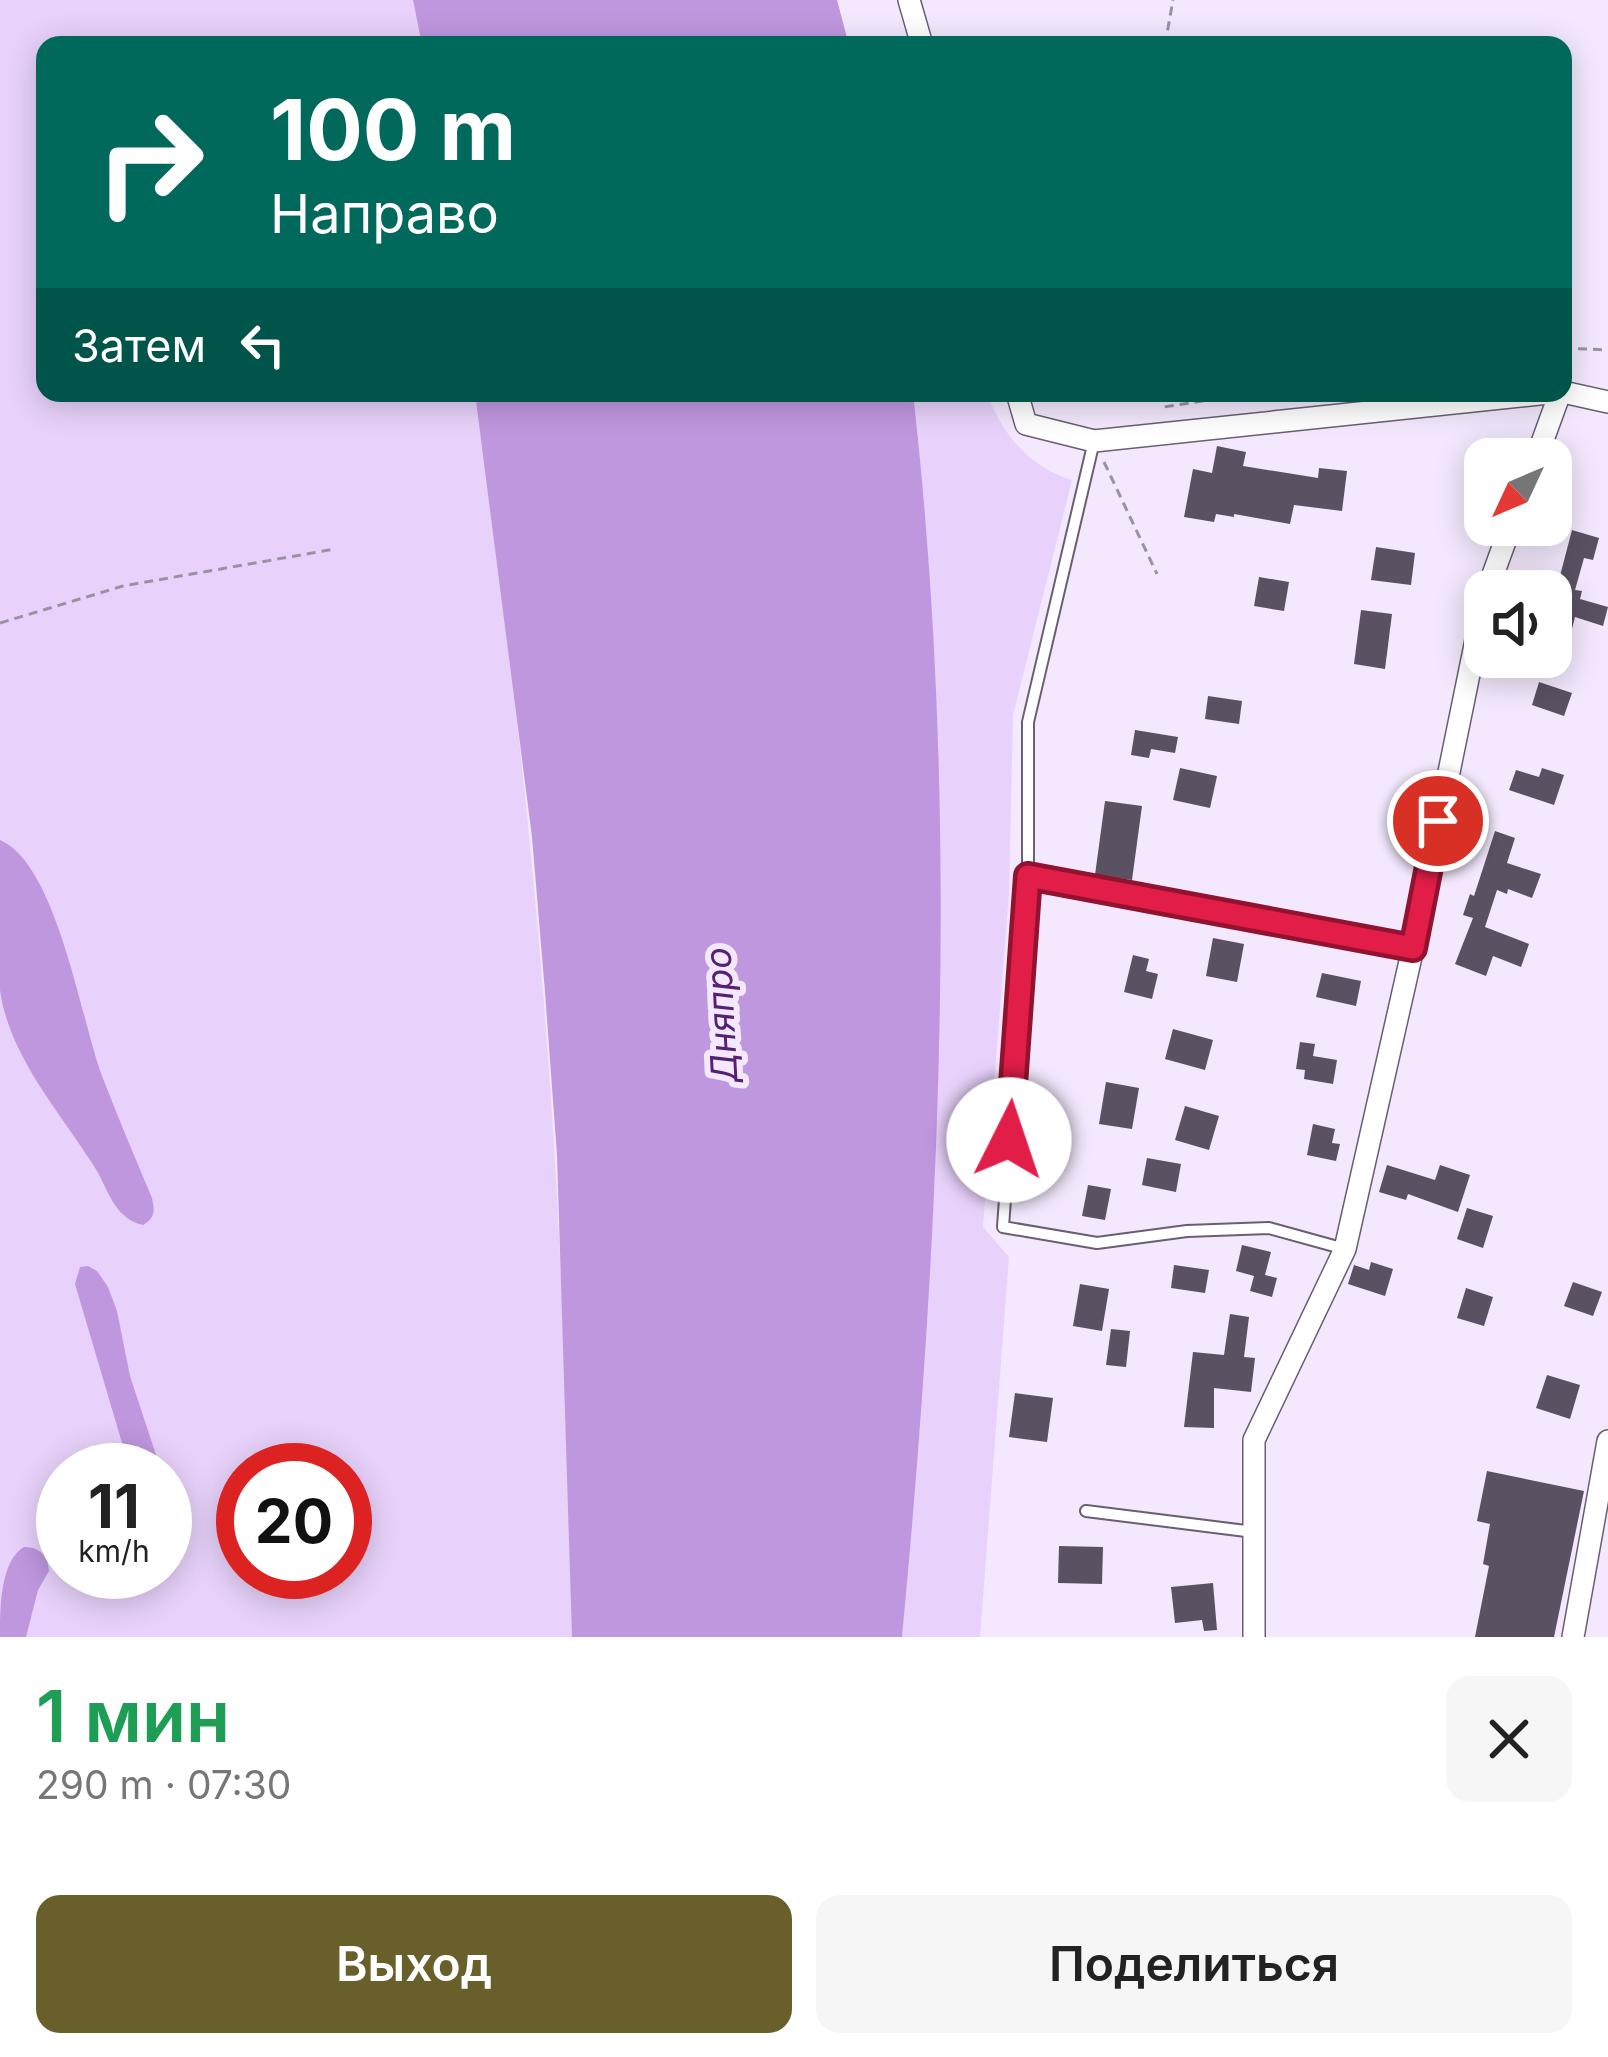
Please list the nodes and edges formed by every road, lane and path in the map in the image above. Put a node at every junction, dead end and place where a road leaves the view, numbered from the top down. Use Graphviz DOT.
graph roads {
  1 [pos="909,0"];
  2 [pos="1173,0"];
  3 [pos="919,36"];
  4 [pos="1167,36"];
  5 [pos="1572,348"];
  6 [pos="1608,350"];
  7 [pos="1572,395"];
  8 [pos="1020,402"];
  9 [pos="1163,402"];
  10 [pos="1196,402"];
  11 [pos="1464,402"];
  12 [pos="1558,402"];
  13 [pos="1608,402"];
  14 [pos="1544,438"];
  15 [pos="1094,441"];
  16 [pos="334,549"];
  17 [pos="1156,574"];
  18 [pos="0,623"];
  19 [pos="1469,678"];
  20 [pos="1028,876"];
  21 [pos="1413,948"];
  22 [pos="1345,1249"];
  23 [pos="1608,1441"];
  24 [pos="1086,1511"];
  25 [pos="1254,1532"];
  26 [pos="1254,1637"];
  27 [pos="1573,1637"];
  1 -- 3 [label="street"];
  2 -- 4 [label="path"];
  5 -- 6 [label="path"];
  7 -- 13 [label="street"];
  8 -- 15 [label="street"];
  9 -- 10 [label="path"];
  11 -- 15 [label="street"];
  12 -- 14 [label="street"];
  15 -- 17 [label="path"];
  15 -- 20 [label="lane"];
  16 -- 18 [label="path"];
  19 -- 21 [label="street"];
  20 -- 21 [label="lane"];
  20 -- 22 [label="lane"];
  21 -- 22 [label="street"];
  22 -- 25 [label="street"];
  23 -- 27 [label="street"];
  24 -- 25 [label="lane"];
  25 -- 26 [label="street"];
}
